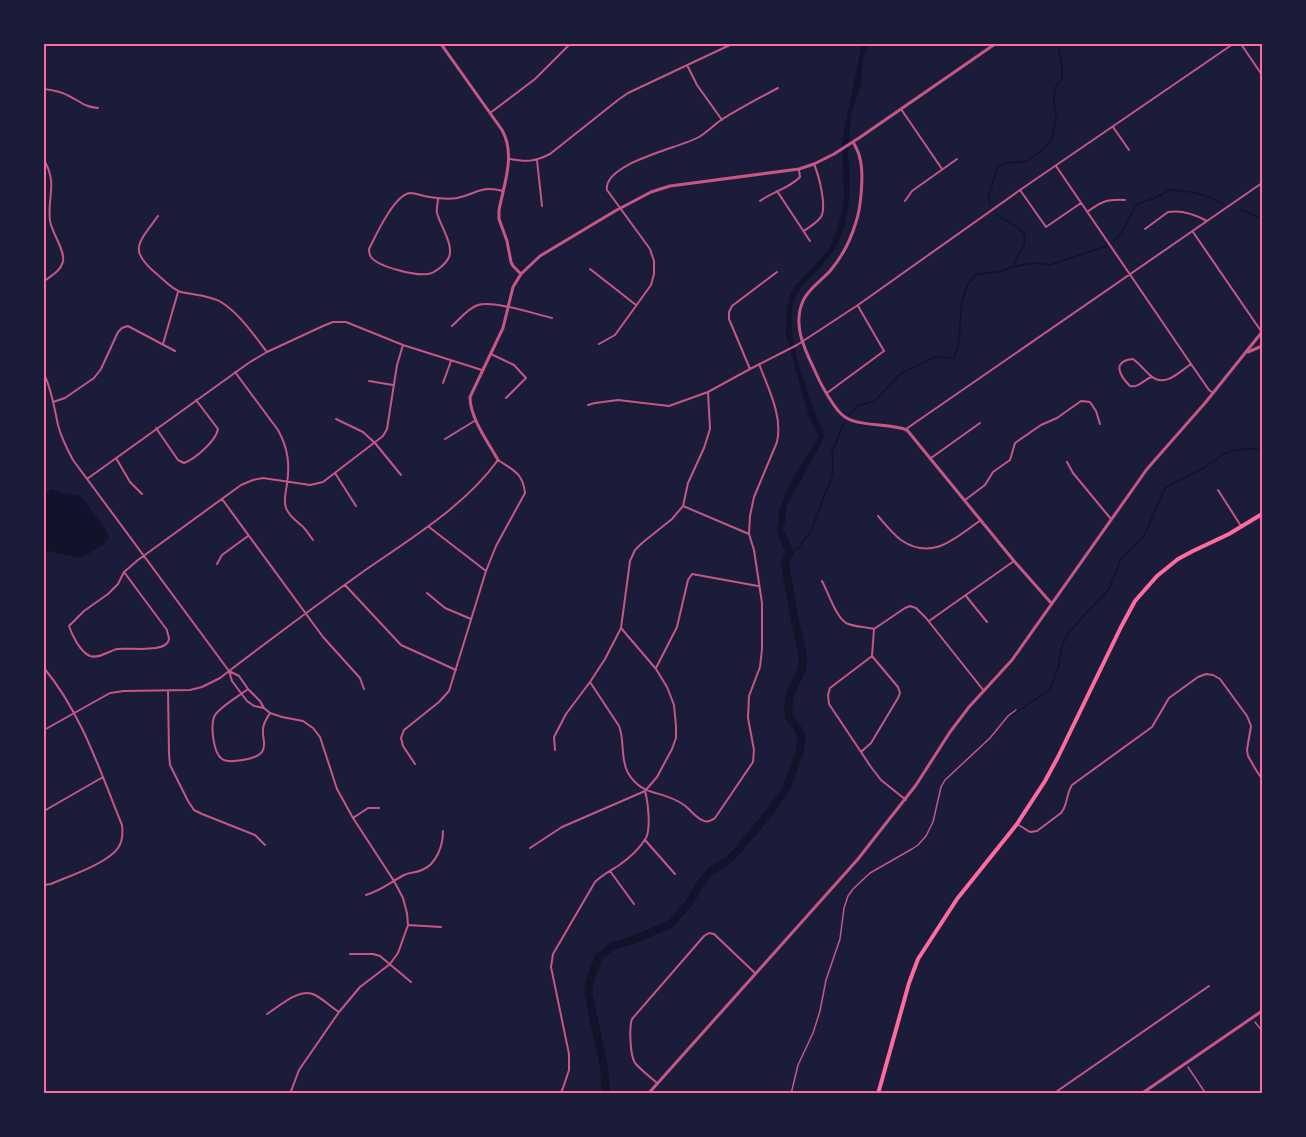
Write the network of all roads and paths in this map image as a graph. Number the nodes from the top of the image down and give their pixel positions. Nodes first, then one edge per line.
1 (441, 44) edge
2 (570, 44) edge
3 (732, 44) edge
4 (995, 44) edge
5 (1233, 44) edge
6 (1241, 44) edge
7 (688, 66) junction
8 (1263, 75) edge
9 (778, 88) dead end
10 (44, 89) edge
11 (98, 108) dead end
12 (901, 109) junction
13 (490, 113) junction
14 (722, 120) junction
15 (1113, 127) junction
16 (853, 142) junction
17 (1129, 150) dead end
18 (510, 159) junction
19 (957, 159) dead end
20 (44, 160) edge
21 (537, 160) junction
22 (814, 164) junction
23 (1056, 166) junction
24 (799, 169) junction
25 (942, 169) junction
26 (1263, 183) edge
27 (1020, 190) junction
28 (503, 191) junction
29 (777, 191) junction
30 (438, 199) junction
31 (1125, 200) dead end
32 (760, 201) dead end
33 (906, 201) dead end
34 (1081, 203) junction
35 (542, 207) dead end
36 (620, 208) junction
37 (1087, 212) junction
38 (158, 216) dead end
39 (1208, 222) junction
40 (1146, 229) dead end
41 (804, 231) junction
42 (1193, 232) junction
43 (810, 241) dead end
44 (590, 269) dead end
45 (777, 272) dead end
46 (521, 274) junction
47 (1130, 275) junction
48 (44, 281) edge
49 (178, 292) junction
50 (636, 305) junction
51 (858, 305) junction
52 (509, 308) junction
53 (552, 318) dead end
54 (452, 326) dead end
55 (1262, 332) edge
56 (801, 342) junction
57 (163, 344) junction
58 (599, 344) dead end
59 (403, 345) junction
60 (1263, 346) edge
61 (175, 351) dead end
62 (267, 352) junction
63 (1246, 353) junction
64 (491, 354) junction
65 (451, 360) junction
66 (759, 364) junction
67 (1191, 364) junction
68 (750, 369) junction
69 (483, 370) junction
70 (235, 372) junction
71 (44, 374) edge
72 (1152, 377) junction
73 (369, 381) dead end
74 (443, 384) dead end
75 (393, 385) junction
76 (708, 392) junction
77 (827, 393) junction
78 (1213, 393) junction
79 (506, 398) dead end
80 (196, 400) junction
81 (53, 402) junction
82 (588, 405) dead end
83 (336, 419) dead end
84 (476, 420) junction
85 (980, 423) dead end
86 (1100, 424) dead end
87 (156, 428) junction
88 (906, 429) junction
89 (445, 439) dead end
90 (375, 443) junction
91 (116, 458) junction
92 (931, 458) junction
93 (498, 460) junction
94 (1067, 462) dead end
95 (335, 473) junction
96 (400, 475) dead end
97 (87, 479) junction
98 (288, 481) junction
99 (1218, 490) dead end
100 (142, 494) dead end
101 (222, 499) junction
102 (965, 500) junction
103 (356, 506) dead end
104 (683, 506) junction
105 (1263, 514) edge
106 (878, 516) dead end
107 (1111, 519) junction
108 (981, 520) junction
109 (428, 526) junction
110 (1242, 527) junction
111 (749, 534) junction
112 (248, 536) junction
113 (313, 540) dead end
114 (144, 556) junction
115 (1014, 561) junction
116 (216, 564) dead end
117 (486, 571) junction
118 (124, 572) junction
119 (822, 581) dead end
120 (345, 585) junction
121 (758, 586) junction
122 (427, 593) dead end
123 (966, 596) junction
124 (1053, 604) junction
125 (306, 614) junction
126 (471, 619) junction
127 (928, 621) junction
128 (987, 622) dead end
129 (621, 628) junction
130 (874, 629) junction
131 (872, 656) junction
132 (44, 668) edge
133 (656, 669) junction
134 (456, 670) junction
135 (229, 671) junction
136 (590, 682) junction
137 (364, 688) dead end
138 (248, 689) junction
139 (168, 691) junction
140 (984, 691) junction
141 (242, 694) junction
142 (264, 708) junction
143 (1016, 710) dead end
144 (73, 713) junction
145 (270, 713) junction
146 (44, 730) edge
147 (555, 750) dead end
148 (861, 752) junction
149 (415, 764) dead end
150 (102, 777) junction
151 (1263, 780) edge
152 (645, 791) junction
153 (906, 800) junction
154 (379, 808) dead end
155 (44, 811) edge
156 (353, 818) junction
157 (1017, 824) junction
158 (443, 831) dead end
159 (645, 840) junction
160 (265, 845) dead end
161 (530, 848) dead end
162 (610, 871) junction
163 (675, 874) dead end
164 (394, 881) junction
165 (44, 885) edge
166 (366, 895) dead end
167 (634, 904) dead end
168 (408, 926) junction
169 (441, 927) dead end
170 (350, 954) dead end
171 (390, 964) junction
172 (756, 974) junction
173 (411, 982) dead end
174 (1209, 986) dead end
175 (1263, 1011) edge
176 (339, 1012) junction
177 (267, 1014) dead end
178 (1255, 1022) dead end
179 (1263, 1031) edge
180 (1188, 1067) dead end
181 (657, 1083) junction
182 (290, 1094) edge
183 (560, 1094) edge
184 (648, 1094) edge
185 (791, 1094) edge
186 (878, 1094) edge
187 (1053, 1094) edge
188 (1141, 1094) edge
189 (1206, 1094) edge

1 - 13 street
2 - 13 street
3 - 7 street
4 - 12 street
5 - 15 street
6 - 8 street
7 - 14 street
7 - 21 street
9 - 14 street
10 - 11 street
12 - 16 street
12 - 25 street
13 - 18 street
14 - 36 street
15 - 17 street
15 - 23 street
16 - 22 street
16 - 56 street
18 - 21 street
18 - 28 street
19 - 25 street
20 - 48 street
21 - 35 street
22 - 24 street
22 - 41 street
23 - 27 street
23 - 34 street
24 - 29 street
24 - 36 street
25 - 33 street
26 - 39 street
27 - 34 street
27 - 51 street
28 - 30 street
28 - 46 street
29 - 32 street
29 - 41 street
30 - 30 street
31 - 37 street
34 - 37 street
36 - 46 street
36 - 50 street
37 - 47 street
38 - 49 street
39 - 40 street
39 - 42 street
41 - 43 street
42 - 47 street
42 - 55 street
44 - 50 street
45 - 68 street
46 - 52 street
47 - 67 street
47 - 88 street
49 - 57 street
49 - 62 street
50 - 58 street
51 - 56 street
51 - 77 street
52 - 53 street
52 - 54 street
52 - 64 street
55 - 63 street
56 - 66 street
56 - 77 street
57 - 61 street
57 - 81 street
59 - 62 street
59 - 65 street
59 - 75 street
60 - 63 street
62 - 70 street
63 - 78 street
64 - 69 street
64 - 79 street
65 - 69 street
65 - 74 street
66 - 68 street
66 - 111 street
67 - 72 street
67 - 78 street
68 - 76 street
69 - 84 street
70 - 80 street
70 - 98 street
71 - 81 street
72 - 72 street
73 - 75 street
75 - 90 street
76 - 82 street
76 - 104 street
77 - 88 street
78 - 107 street
80 - 87 street
80 - 87 street
81 - 97 street
83 - 90 street
84 - 89 street
84 - 93 street
85 - 92 street
86 - 102 street
87 - 91 street
88 - 92 street
90 - 95 street
90 - 96 street
91 - 97 street
91 - 100 street
92 - 102 street
93 - 109 street
93 - 117 street
94 - 107 street
95 - 98 street
95 - 103 street
97 - 114 street
98 - 101 street
98 - 113 street
99 - 110 street
101 - 112 street
101 - 114 street
102 - 108 street
104 - 111 street
104 - 129 street
105 - 110 main road
106 - 108 street
107 - 124 street
108 - 115 street
109 - 117 street
109 - 120 street
110 - 157 main road
111 - 121 street
112 - 116 street
112 - 125 street
114 - 118 street
114 - 135 street
115 - 123 street
115 - 124 street
117 - 126 street
118 - 118 street
119 - 130 street
120 - 125 street
120 - 134 street
121 - 133 street
121 - 152 street
122 - 126 street
123 - 127 street
123 - 128 street
124 - 140 street
125 - 135 street
125 - 137 street
126 - 134 street
127 - 130 street
127 - 140 street
129 - 133 street
129 - 136 street
130 - 131 street
131 - 148 street
131 - 148 street
132 - 144 street
133 - 152 street
134 - 149 street
135 - 138 street
135 - 139 street
135 - 141 street
136 - 147 street
136 - 152 street
138 - 141 street
138 - 142 street
139 - 144 street
139 - 160 street
140 - 153 street
141 - 142 street
141 - 145 street
142 - 145 street
143 - 185 street
144 - 146 street
144 - 150 street
145 - 156 street
148 - 153 street
150 - 155 street
150 - 165 street
151 - 157 street
152 - 159 street
152 - 161 street
153 - 172 street
154 - 156 street
156 - 164 street
157 - 186 main road
158 - 164 street
159 - 162 street
159 - 163 street
162 - 167 street
162 - 183 street
164 - 166 street
164 - 168 street
168 - 169 street
168 - 171 street
170 - 171 street
171 - 173 street
171 - 176 street
172 - 181 street
172 - 181 street
174 - 187 street
175 - 188 street
176 - 177 street
176 - 182 street
178 - 179 street
180 - 189 street
181 - 184 street

